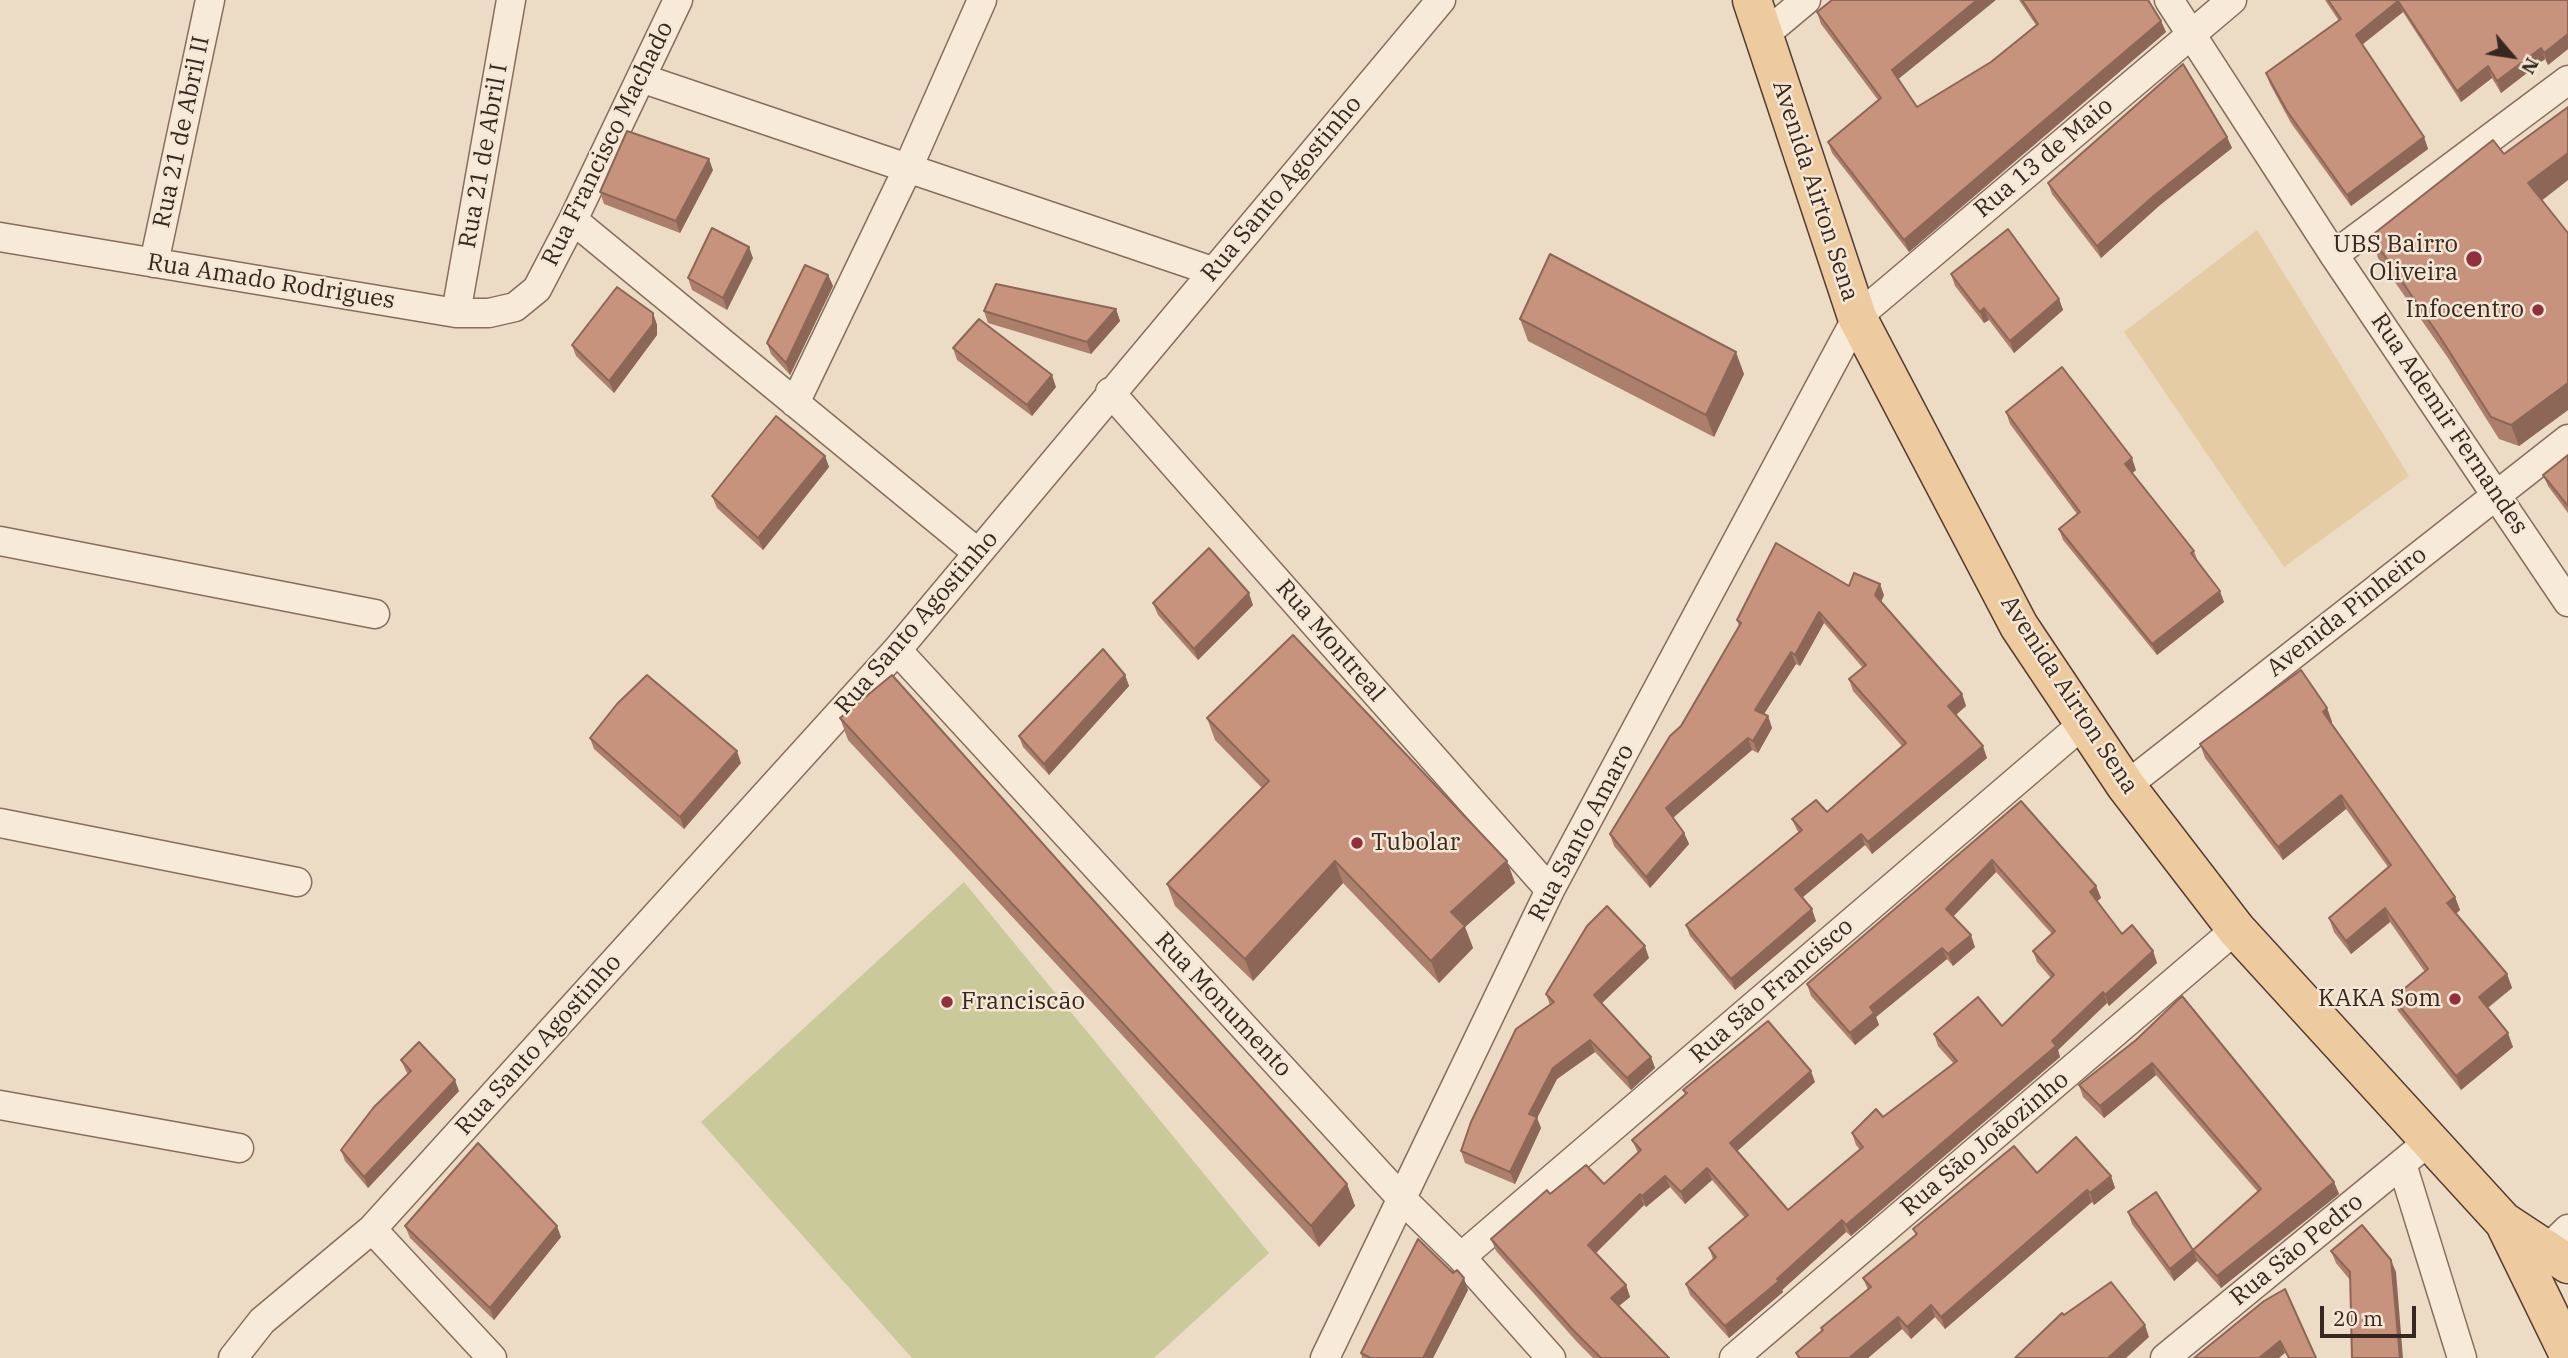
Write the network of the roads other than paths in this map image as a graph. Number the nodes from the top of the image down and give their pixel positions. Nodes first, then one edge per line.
1 (210, 0) edge
2 (511, 0) edge
3 (678, 0) edge
4 (982, 0) edge
5 (1441, 0) edge
6 (1806, 0) edge
7 (2169, 0) edge
8 (2232, 0) edge
9 (1757, 18) edge
10 (2191, 34) junction
11 (641, 78) junction
12 (2568, 80) edge
13 (907, 170) junction
14 (573, 220) junction
15 (0, 237) edge
16 (2334, 255) junction
17 (154, 263) junction
18 (1212, 271) junction
19 (537, 289) joint
20 (456, 313) junction
21 (1857, 317) junction
22 (1110, 392) junction
23 (794, 403) junction
24 (2568, 439) edge
25 (2497, 494) junction
26 (0, 541) edge
27 (978, 553) junction
28 (2568, 602) edge
29 (375, 614) dead end
30 (897, 650) junction
31 (2083, 724) junction
32 (2126, 786) junction
33 (0, 823) edge
34 (297, 882) dead end
35 (1550, 890) junction
36 (2236, 929) junction
37 (0, 1105) edge
38 (239, 1148) dead end
39 (2415, 1153) junction
40 (1403, 1200) junction
41 (372, 1229) junction
42 (2552, 1253) edge
43 (1461, 1257) junction
44 (2568, 1353) edge
45 (233, 1358) edge
46 (492, 1358) edge
47 (1325, 1358) edge
48 (1550, 1358) edge
49 (1734, 1358) edge
50 (2165, 1358) edge
51 (2462, 1358) edge

1 - 17 street, Rua 21 de Abril II
2 - 20 street, Rua 21 de Abril I
3 - 11 street, Rua Francisco Machado
4 - 13 street
5 - 18 street, Rua Santo Agostinho
6 - 9 street
7 - 10 street, Rua Ademir Fernandes
8 - 10 street, Rua 13 de Maio
9 - 21 main road, Avenida Airton Sena
10 - 16 street, Rua Ademir Fernandes
10 - 21 street, Rua 13 de Maio
11 - 13 street
11 - 14 street, Rua Francisco Machado
12 - 16 street
13 - 18 street
13 - 23 street
14 - 19 street, Rua Francisco Machado
14 - 23 street
15 - 17 street, Rua Amado Rodrigues
16 - 25 street, Rua Ademir Fernandes
17 - 20 street, Rua Amado Rodrigues
18 - 22 street, Rua Santo Agostinho
19 - 20 street, Rua Amado Rodrigues
21 - 31 main road, Avenida Airton Sena
21 - 35 street, Rua Santo Amaro
22 - 27 street, Rua Santo Agostinho
22 - 35 street, Rua Montreal
23 - 27 street
24 - 25 street, Avenida Pinheiro
25 - 28 street, Rua Ademir Fernandes
25 - 32 street, Avenida Pinheiro
26 - 29 street
27 - 30 street, Rua Santo Agostinho
30 - 40 street, Rua Monumento
30 - 41 street, Rua Santo Agostinho
31 - 32 main road, Avenida Airton Sena
31 - 43 street, Rua São Francisco
32 - 36 main road, Avenida Airton Sena
33 - 34 street
35 - 40 street, Rua Santo Amaro
36 - 39 main road, Avenida Airton Sena
36 - 49 street, Rua São Joãozinho
37 - 38 street
39 - 42 main road, Avenida Airton Sena
39 - 50 street, Rua São Pedro
39 - 51 street, Avenida Airton Sena
40 - 43 street, Rua Monumento
40 - 47 street, Rua Santo Amaro
41 - 45 street, Rua Santo Agostinho
41 - 46 street
42 - 44 main road, Avenida Airton Sena
43 - 48 street, Rua Monumento

